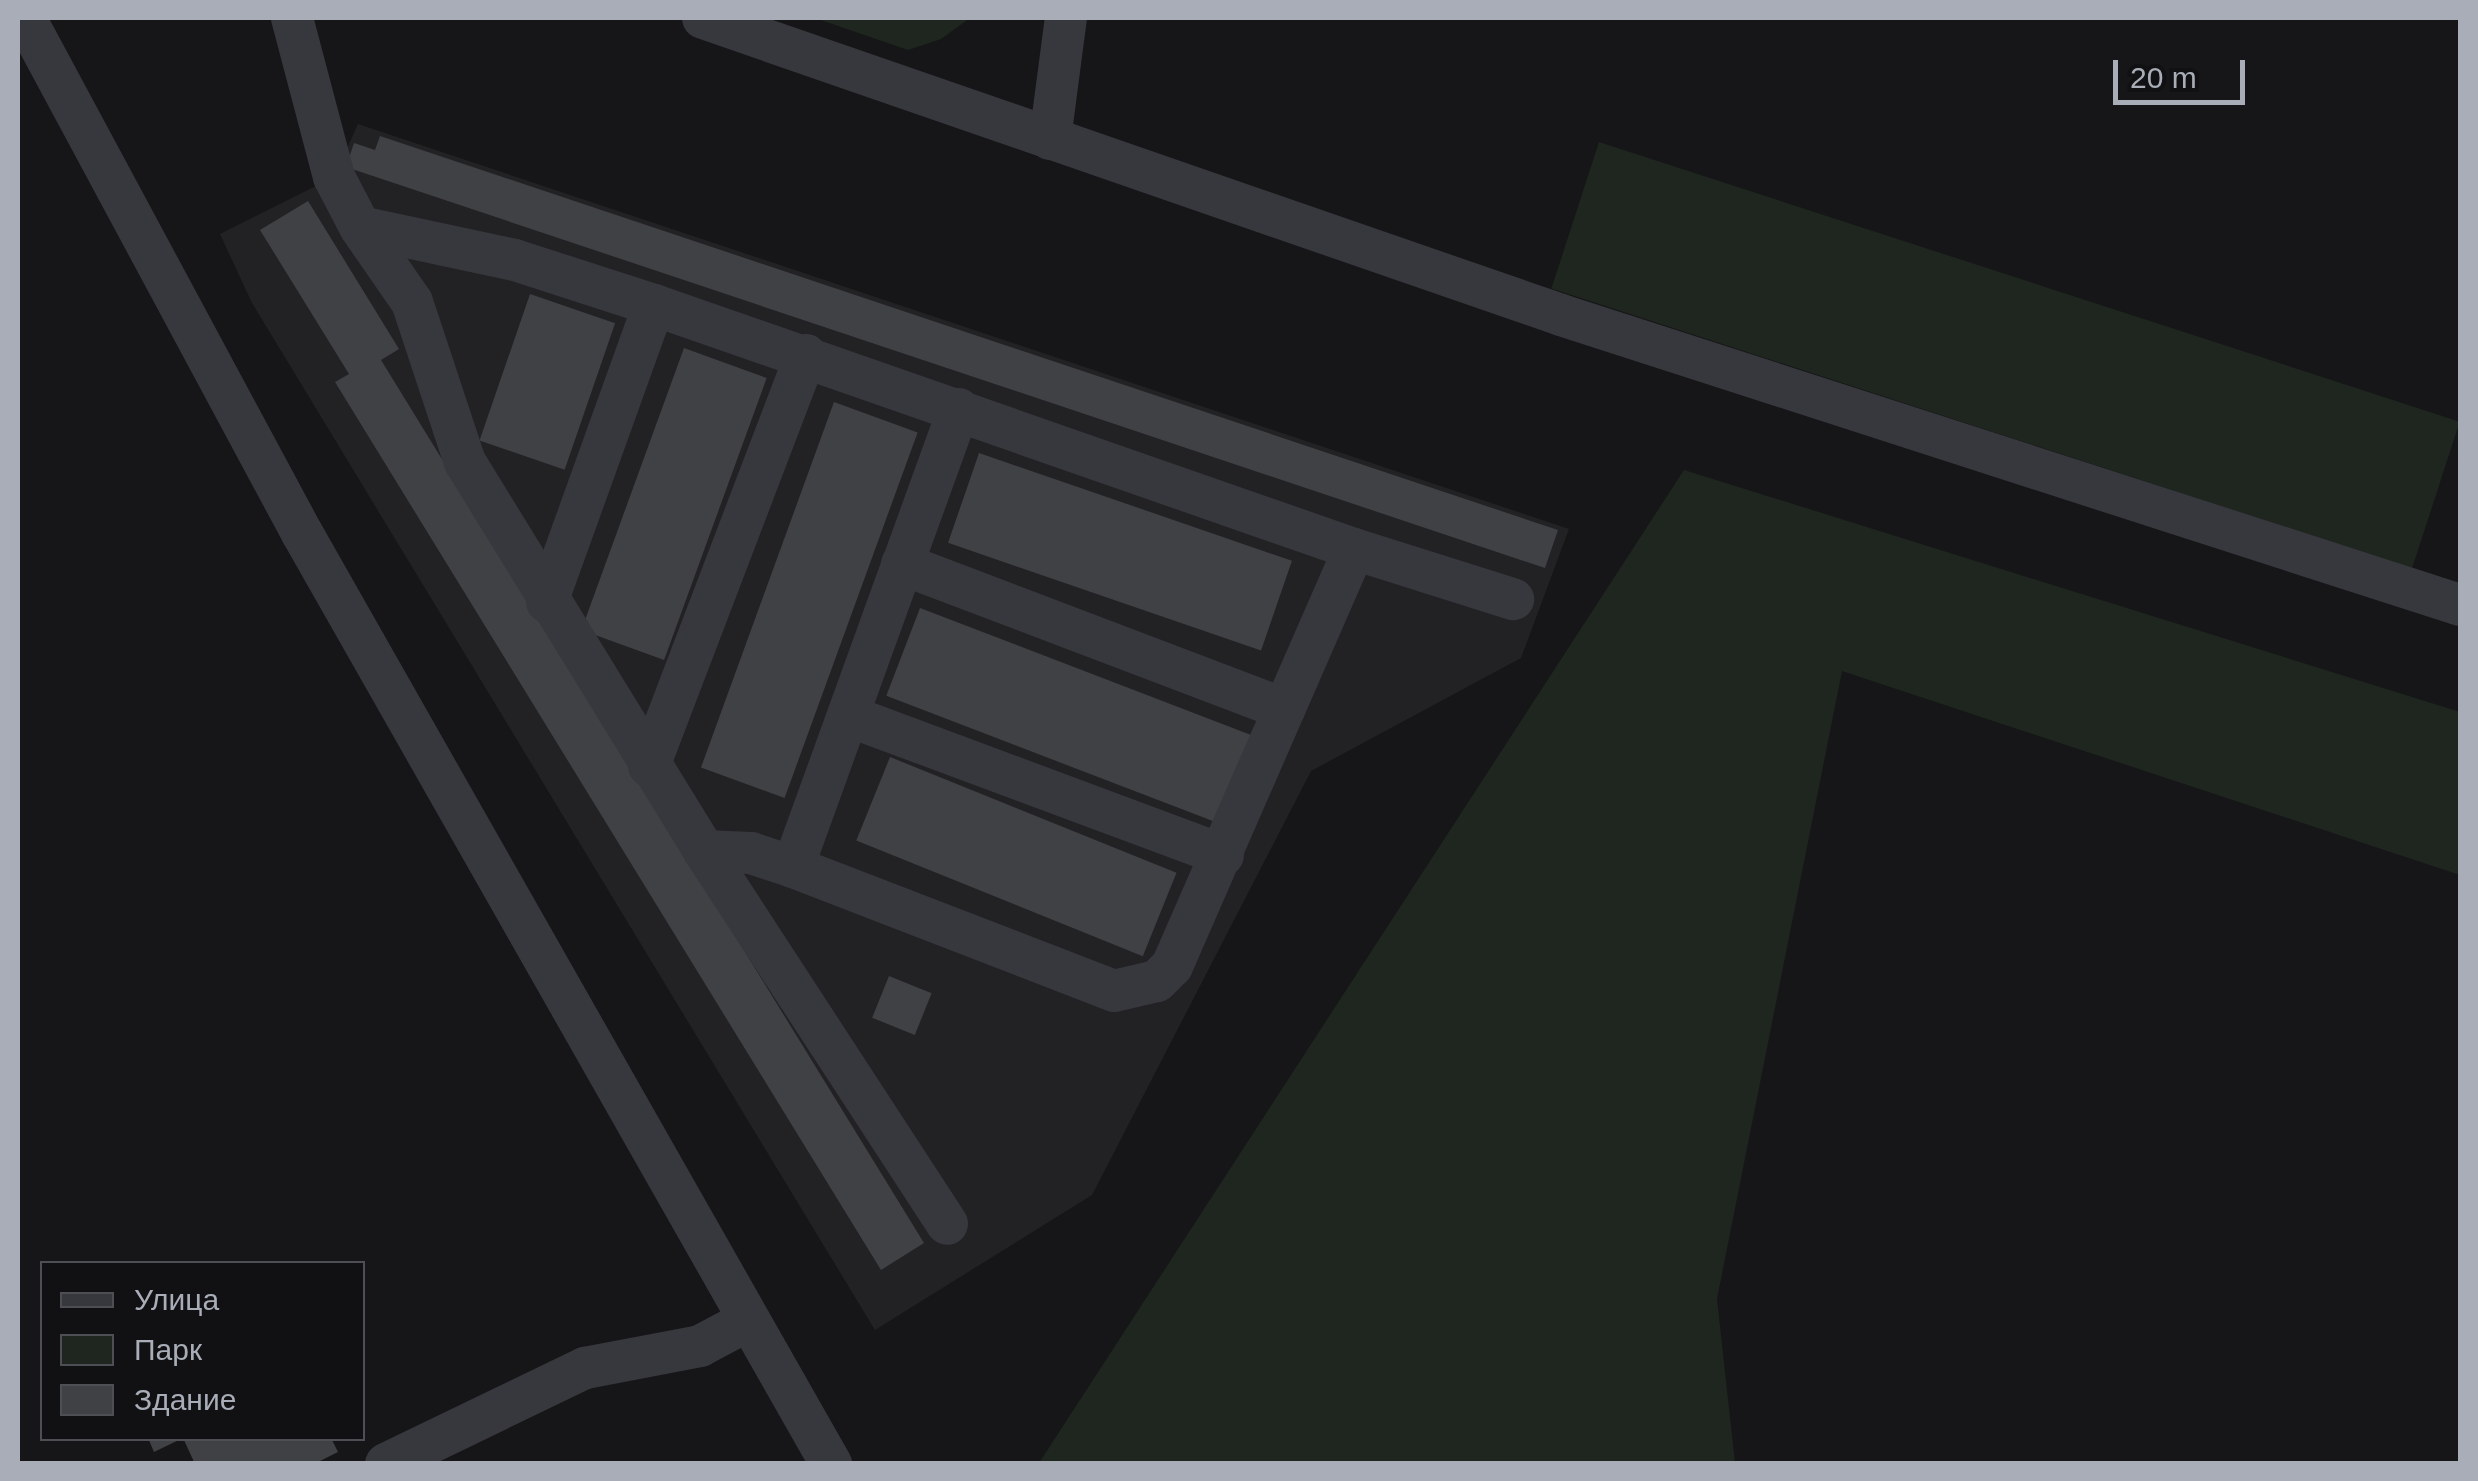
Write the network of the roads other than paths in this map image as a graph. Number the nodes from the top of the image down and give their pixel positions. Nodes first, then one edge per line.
1 (25, 18) edge
2 (292, 18) edge
3 (703, 18) edge
4 (1066, 18) edge
5 (1050, 139) junction
6 (360, 227) junction
7 (654, 304) junction
8 (806, 356) junction
9 (959, 408) junction
10 (1354, 548) junction
11 (902, 564) junction
12 (1513, 599) dead end
13 (547, 602) junction
14 (2460, 605) edge
15 (1284, 709) junction
16 (849, 716) junction
17 (649, 766) junction
18 (704, 851) junction
19 (1223, 855) junction
20 (793, 867) junction
21 (948, 1224) dead end
22 (749, 1320) junction
23 (386, 1464) edge
24 (830, 1464) edge

1 - 22 street
2 - 6 street
3 - 5 street
4 - 5 street
5 - 14 street
6 - 7 street
6 - 13 street
7 - 8 street
7 - 13 street
8 - 9 street
8 - 17 street
9 - 10 street
9 - 11 street
10 - 12 street
10 - 15 street
11 - 15 street
11 - 16 street
13 - 17 street
15 - 19 street
16 - 19 street
16 - 20 street
17 - 18 street
18 - 20 street
18 - 21 street
19 - 20 street
22 - 23 street
22 - 24 street

